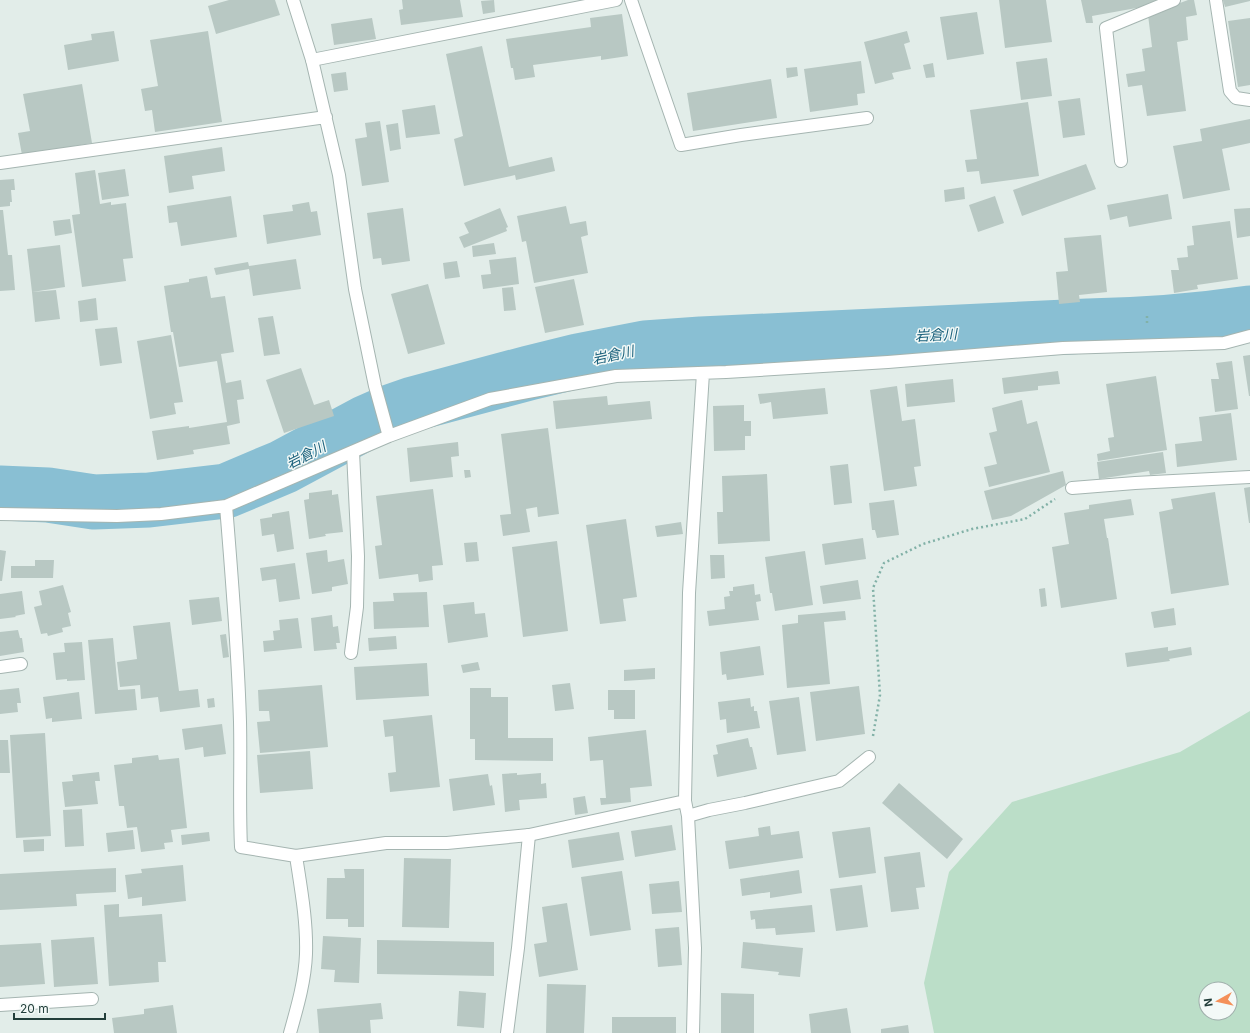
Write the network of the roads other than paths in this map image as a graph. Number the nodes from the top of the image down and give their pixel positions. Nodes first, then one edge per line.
1 (293, 0) edge
2 (616, 0) edge
3 (631, 0) edge
4 (1174, 0) edge
5 (1216, 0) edge
6 (312, 60) junction
7 (1250, 100) edge
8 (326, 117) junction
9 (867, 118) dead end
10 (1121, 161) dead end
11 (0, 163) edge
12 (1250, 336) edge
13 (703, 373) junction
14 (388, 435) junction
15 (353, 452) junction
16 (1250, 477) edge
17 (1072, 488) road end
18 (226, 506) junction
19 (0, 514) edge
20 (351, 653) dead end
21 (21, 664) dead end
22 (0, 667) edge
23 (869, 757) road end
24 (685, 801) junction
25 (688, 816) junction
26 (528, 836) junction
27 (296, 856) junction
28 (92, 999) dead end
29 (0, 1005) edge
30 (290, 1033) edge
31 (506, 1033) edge
32 (693, 1033) edge

1 - 6 street
2 - 6 street
3 - 9 street
4 - 10 street
5 - 7 street
6 - 8 street
8 - 11 street
8 - 14 street
12 - 13 street
13 - 14 street
13 - 24 street
14 - 15 street
15 - 18 street
15 - 20 street
16 - 17 street
18 - 19 street
18 - 27 street
21 - 22 street
23 - 25 street
24 - 25 street
24 - 26 street
25 - 32 street
26 - 27 street
26 - 31 street
27 - 30 street
28 - 29 street

